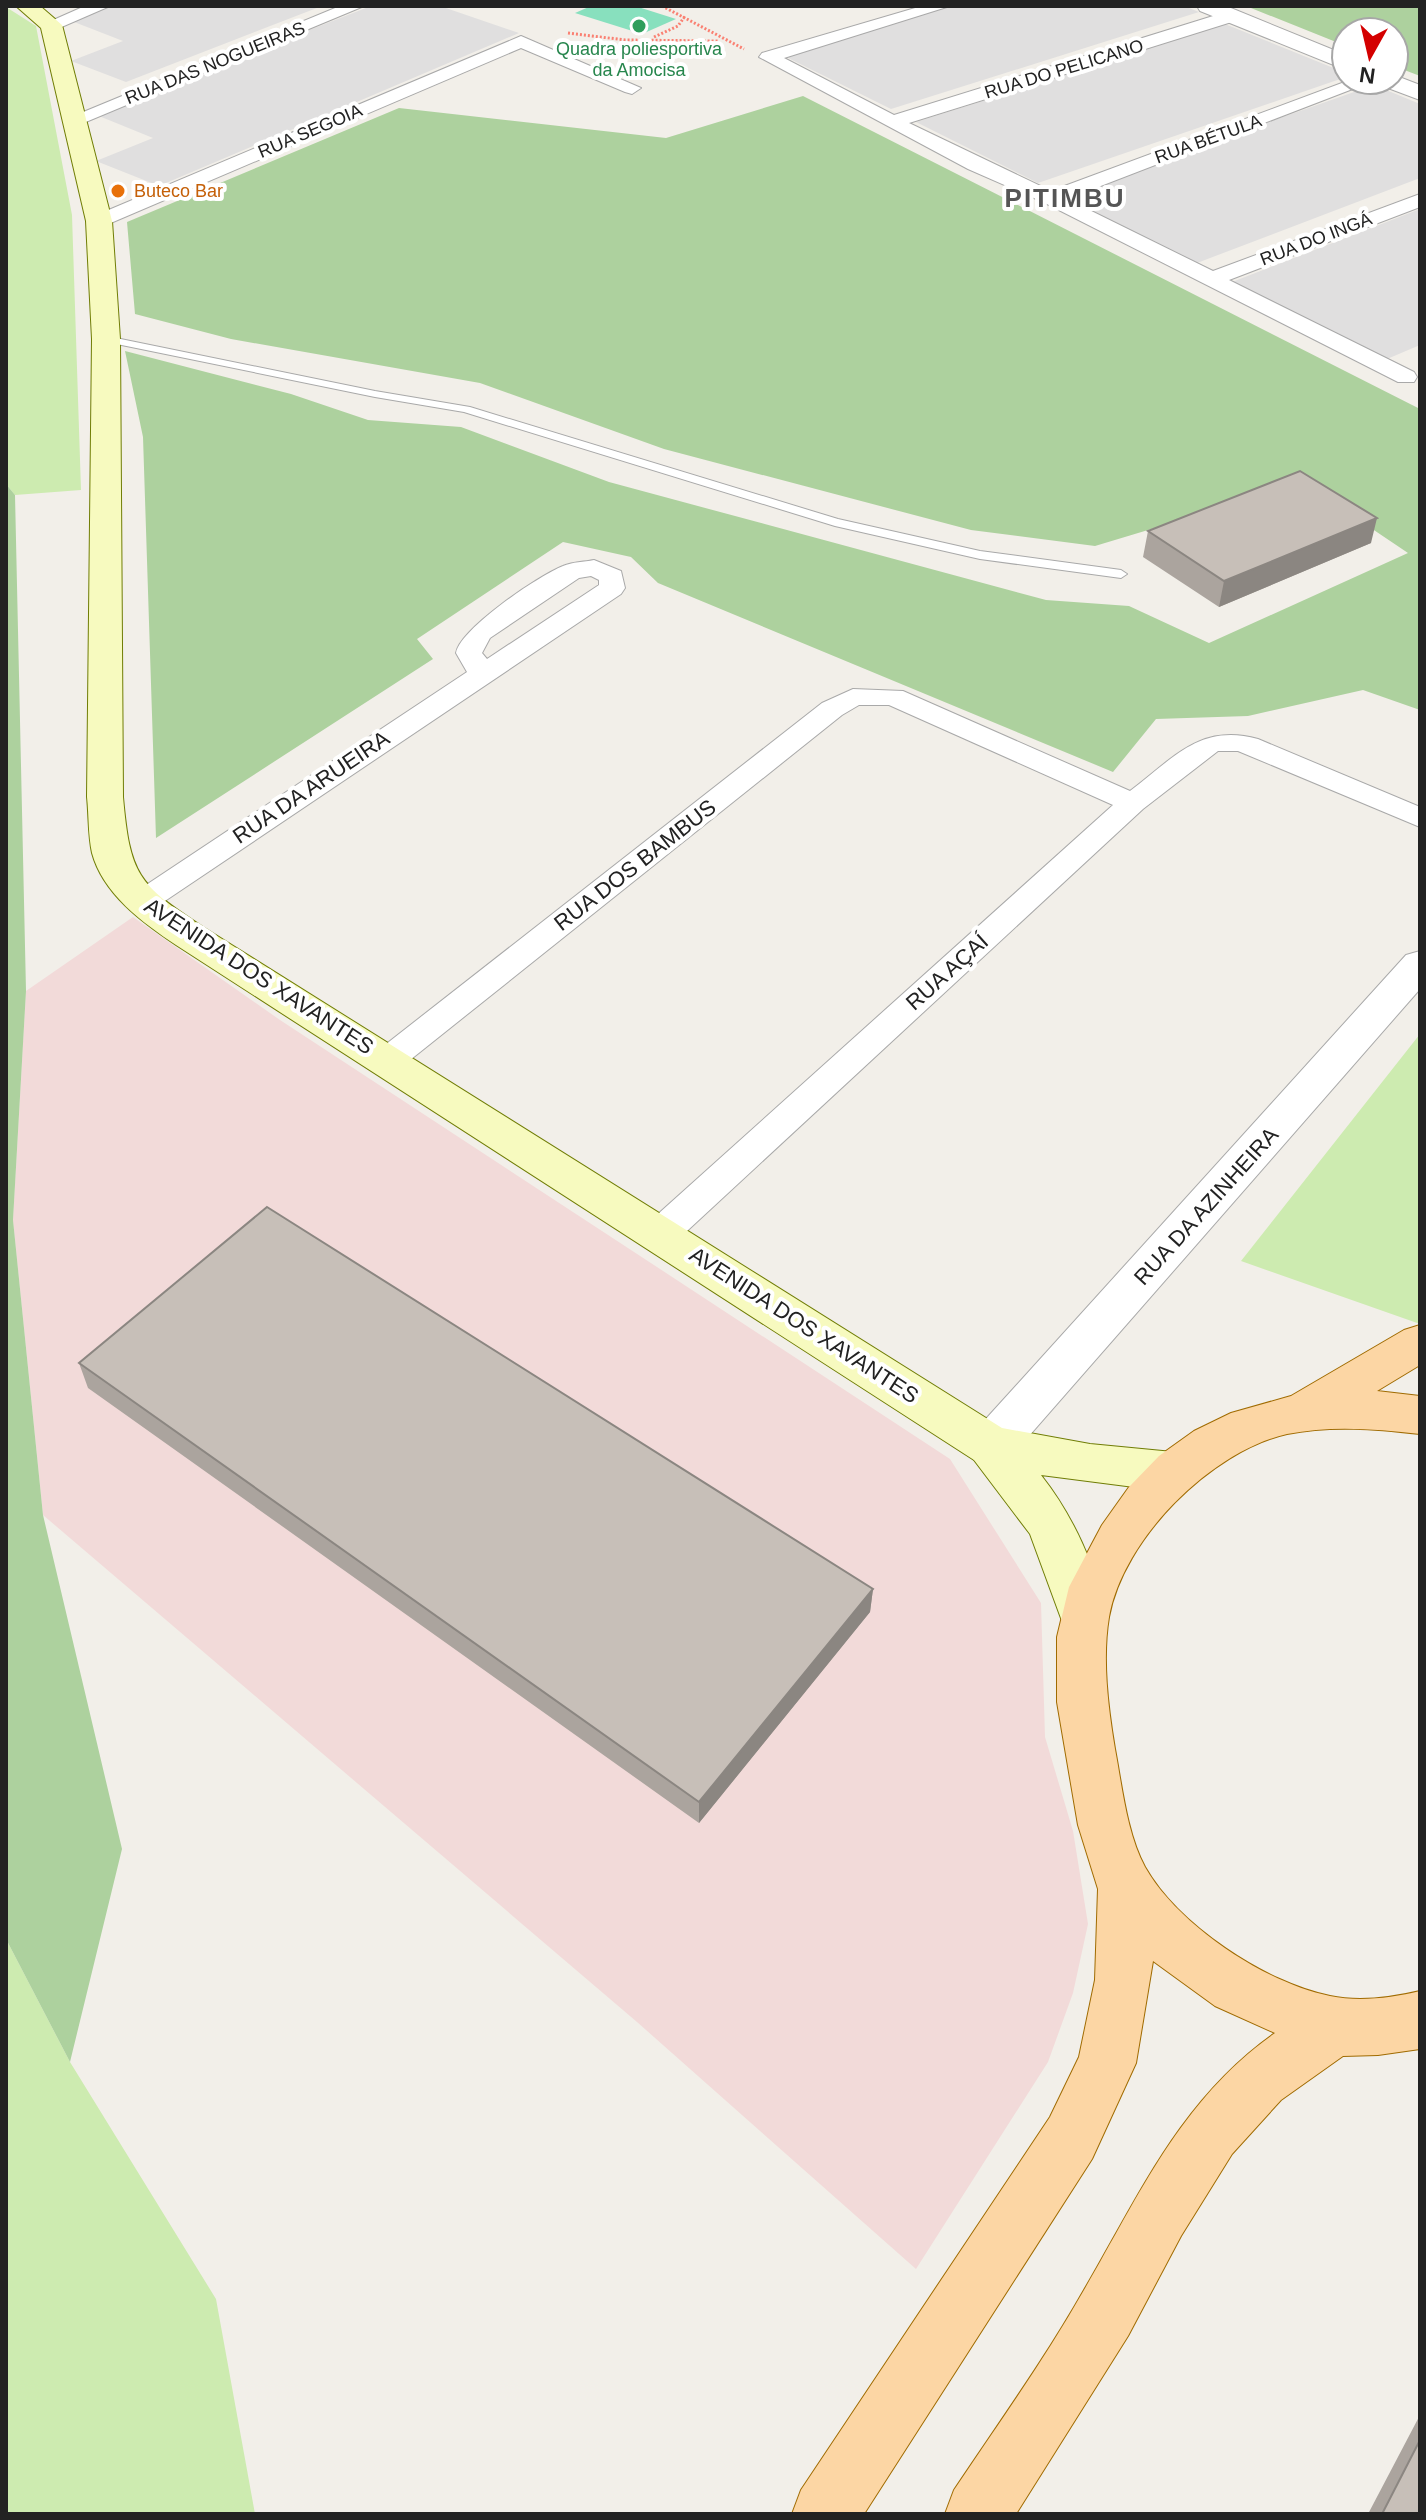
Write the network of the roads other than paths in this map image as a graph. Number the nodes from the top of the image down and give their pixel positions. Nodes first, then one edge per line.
1 (27, 6) edge
2 (101, 6) edge
3 (355, 6) edge
4 (941, 6) edge
5 (1208, 6) edge
6 (1232, 16) junction
7 (51, 25) junction
8 (1330, 56) edge
9 (632, 88) dead end
10 (1330, 94) edge
11 (74, 120) junction
12 (896, 121) junction
13 (1050, 198) junction
14 (1420, 200) edge
15 (99, 221) junction
16 (1212, 279) junction
17 (106, 339) junction
18 (1414, 380) edge
19 (1121, 574) dead end
20 (481, 672) junction
21 (1133, 803) junction
22 (1420, 818) edge
23 (142, 902) junction
24 (1420, 964) edge
25 (388, 1060) junction
26 (661, 1233) junction
27 (1420, 1343) edge
28 (1307, 1409) junction
29 (1420, 1415) edge
30 (991, 1446) junction
31 (1173, 1472) junction
32 (1084, 1616) junction
33 (1126, 1889) junction
34 (1420, 2020) edge
35 (1335, 2026) junction
36 (825, 2514) edge
37 (978, 2514) edge

1 - 7 main road
2 - 7 street
3 - 11 street, RUA DAS NOGUEIRAS
4 - 12 street
5 - 6 street
6 - 8 street
6 - 12 street, RUA DO PELICANO
7 - 11 main road, AVENIDA DOS XAVANTES
9 - 15 street, RUA SEGOIA
10 - 13 street, RUA BÉTULA
11 - 15 main road, AVENIDA DOS XAVANTES
12 - 13 street
13 - 16 street
14 - 16 street, RUA DO INGÁ
15 - 17 main road, AVENIDA DOS XAVANTES
16 - 18 street
17 - 19 lane
17 - 23 main road, AVENIDA DOS XAVANTES
20 - 20 street, RUA DA ARUEIRA
20 - 23 street, RUA DA ARUEIRA
21 - 22 street, RUA AÇAÍ
21 - 25 street, RUA DOS BAMBUS
21 - 26 street, RUA AÇAÍ
23 - 25 main road, AVENIDA DOS XAVANTES
24 - 30 street, RUA DA AZINHEIRA
25 - 26 main road, AVENIDA DOS XAVANTES
26 - 30 main road, AVENIDA DOS XAVANTES
27 - 28 main road
28 - 29 main road
28 - 31 main road
30 - 31 main road, AVENIDA DOS XAVANTES
30 - 32 main road, AVENIDA DOS XAVANTES
31 - 32 main road
32 - 33 main road
33 - 35 main road
33 - 36 main road
34 - 35 main road
35 - 37 main road

